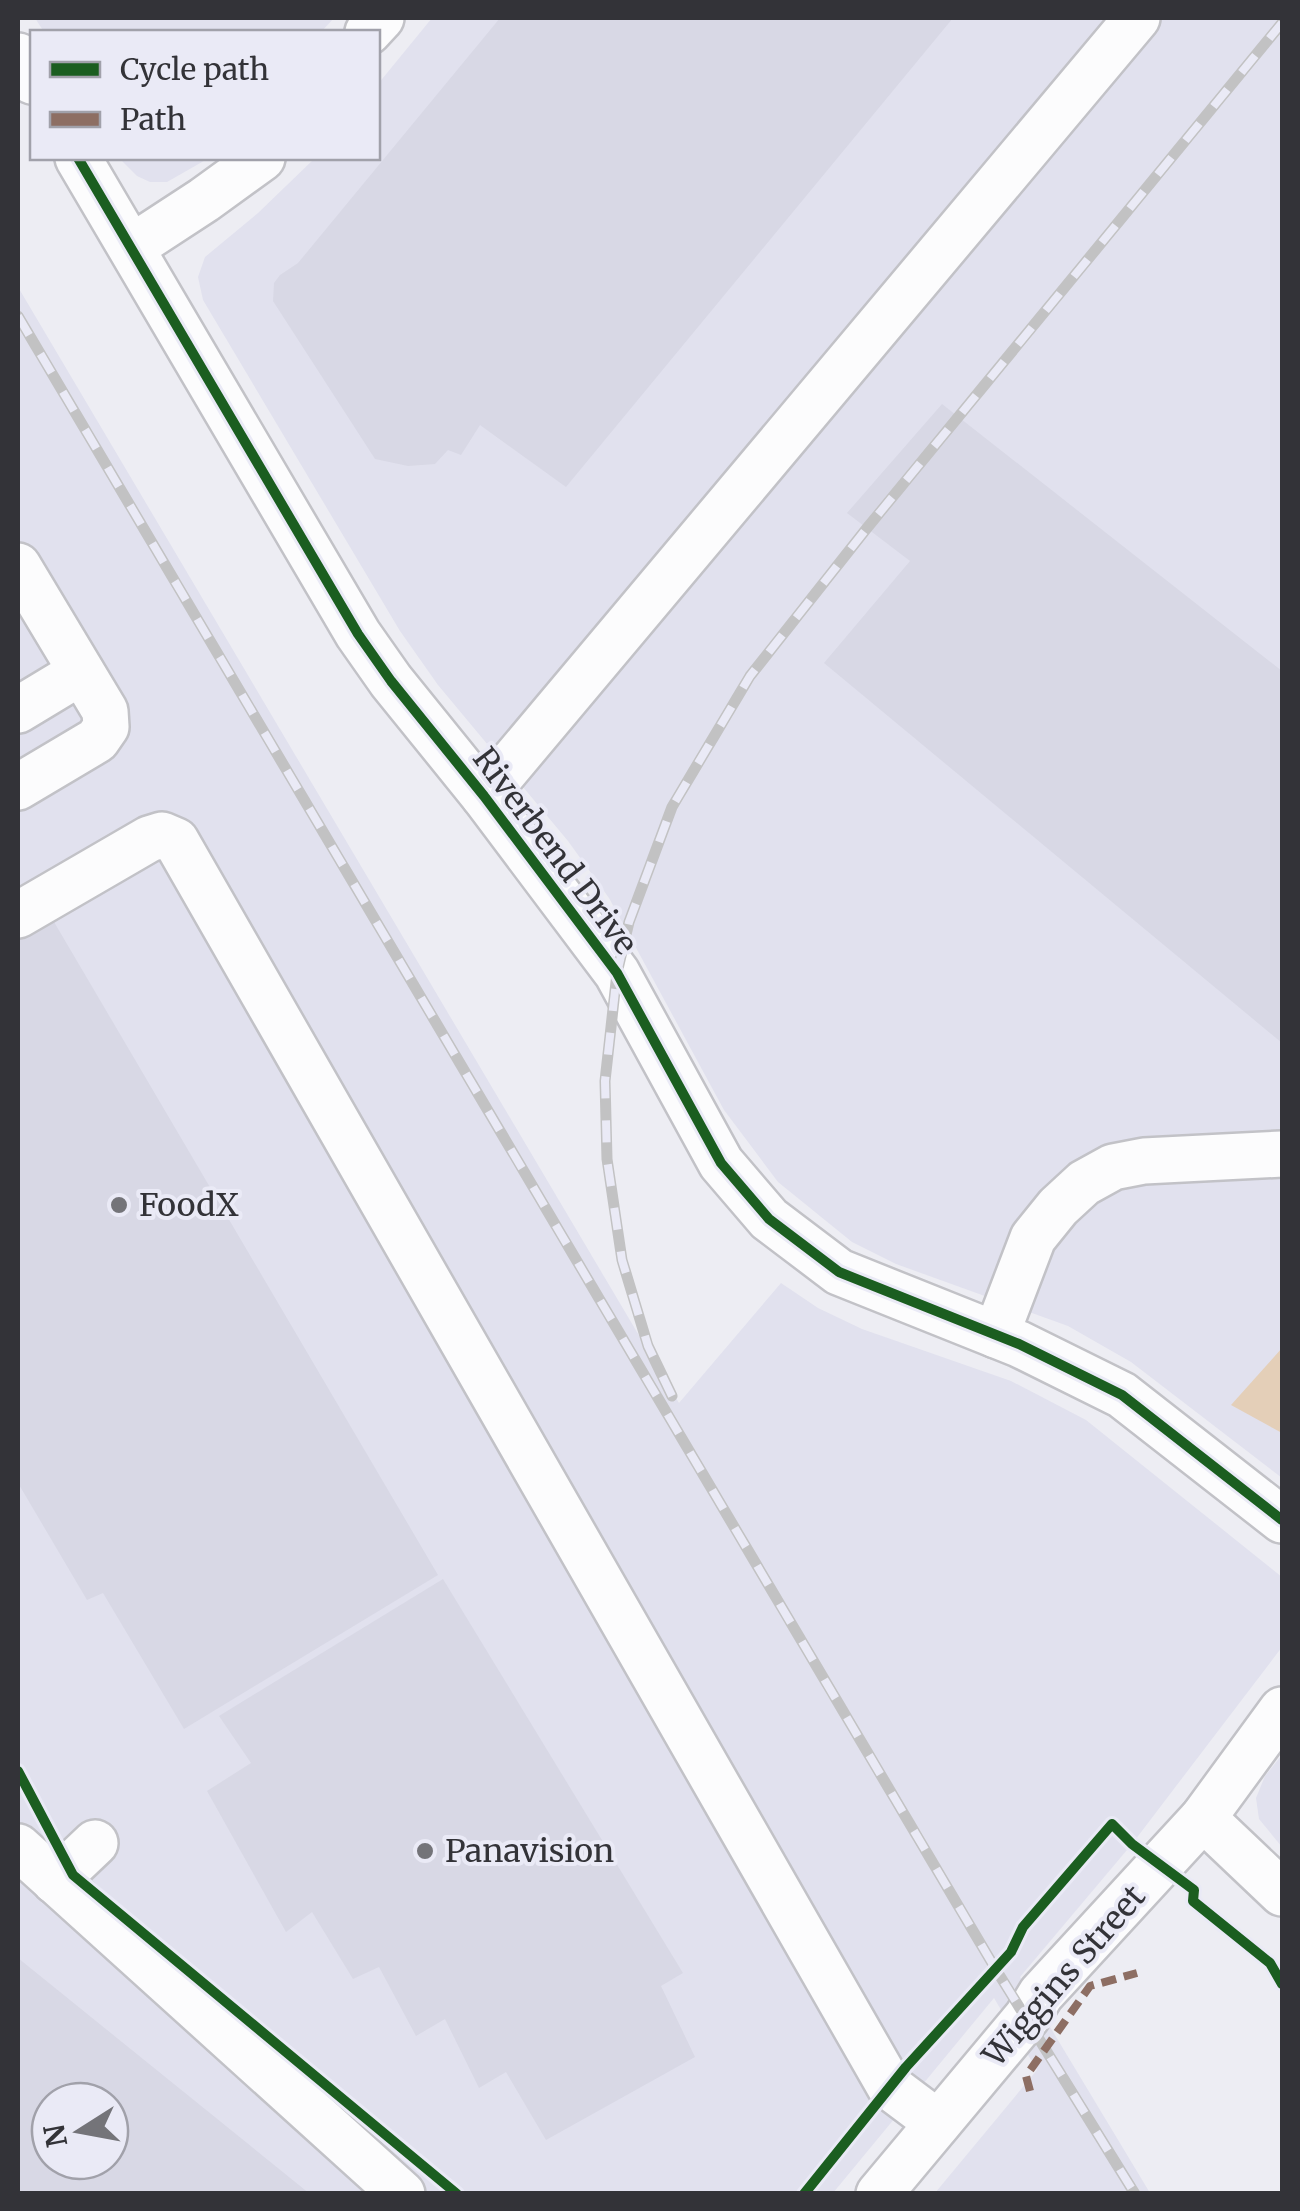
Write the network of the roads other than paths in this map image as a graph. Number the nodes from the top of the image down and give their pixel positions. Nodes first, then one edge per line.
1 (1136, 18) edge
2 (79, 160) edge
3 (259, 160) edge
4 (132, 247) junction
5 (18, 566) edge
6 (82, 672) junction
7 (18, 710) edge
8 (18, 787) edge
9 (484, 796) junction
10 (18, 915) edge
11 (1282, 1154) edge
12 (996, 1335) junction
13 (1282, 1520) edge
14 (1282, 1710) edge
15 (1202, 1818) junction
16 (95, 1843) dead end
17 (18, 1847) edge
18 (55, 1880) junction
19 (1282, 1893) edge
20 (938, 2122) junction
21 (903, 2185) edge
22 (402, 2194) edge

1 - 9 street
2 - 4 street, Riverbend Drive
3 - 4 street
4 - 9 street, Riverbend Drive
5 - 6 street
6 - 7 street
6 - 8 street
9 - 12 street, Riverbend Drive
10 - 20 street
11 - 12 street
12 - 13 street, Riverbend Drive
14 - 15 street, Wiggins Street
15 - 19 street
15 - 20 street, Wiggins Street
16 - 18 street
17 - 18 street
18 - 22 street
20 - 21 street, Wiggins Street

